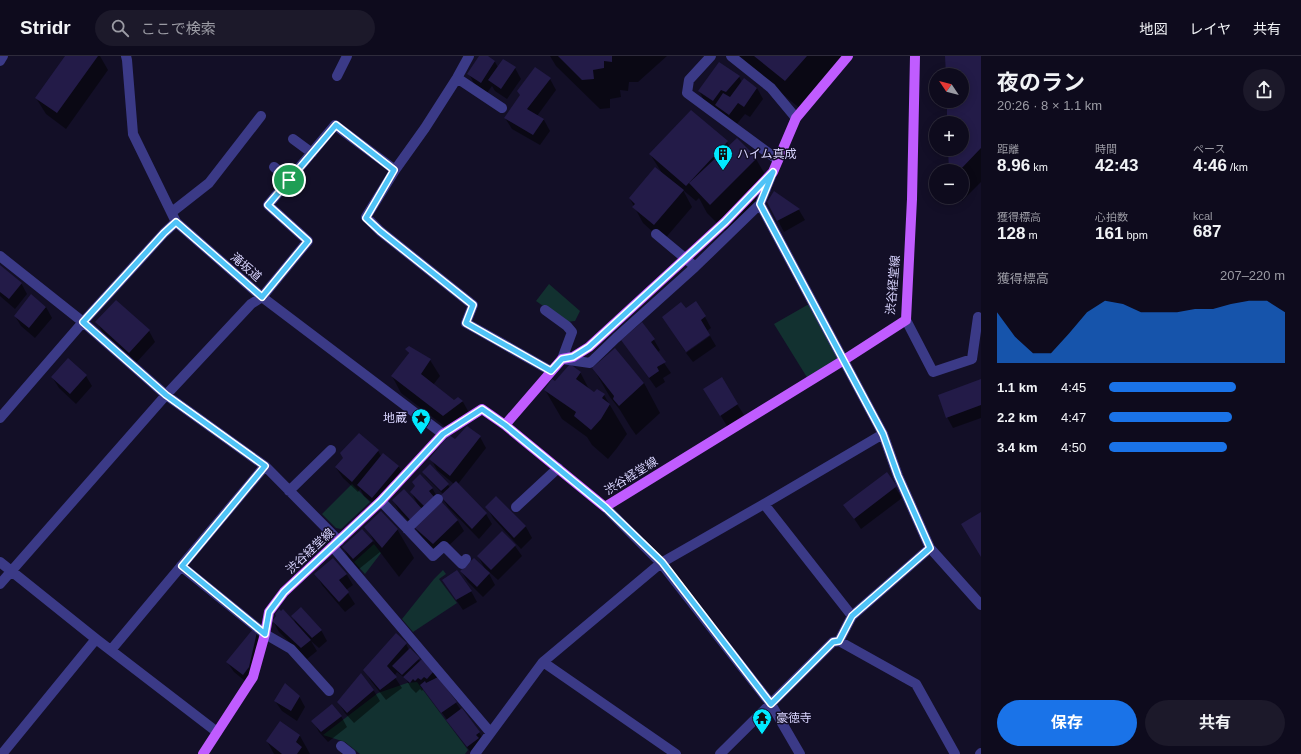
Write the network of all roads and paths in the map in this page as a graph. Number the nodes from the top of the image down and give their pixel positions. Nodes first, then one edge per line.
1 (3, 56) edge
2 (347, 56) edge
3 (469, 56) edge
4 (710, 56) edge
5 (731, 56) edge
6 (848, 56) edge
7 (914, 56) edge
8 (127, 58) edge
9 (0, 61) edge
10 (337, 76) dead end
11 (457, 78) junction
12 (502, 108) dead end
13 (261, 116) dead end
14 (796, 118) junction
15 (293, 139) dead end
16 (312, 153) junction
17 (778, 160) junction
18 (274, 167) dead end
19 (394, 170) junction
20 (773, 172) junction
21 (289, 180) junction
22 (760, 204) junction
23 (174, 217) junction
24 (656, 234) dead end
25 (0, 256) edge
26 (686, 259) junction
27 (695, 267) junction
28 (262, 297) junction
29 (545, 310) dead end
30 (978, 317) dead end
31 (906, 320) junction
32 (83, 322) junction
33 (562, 359) junction
34 (844, 360) junction
35 (551, 371) junction
36 (166, 395) junction
37 (0, 418) edge
38 (505, 425) junction
39 (443, 434) junction
40 (883, 434) junction
41 (331, 450) dead end
42 (265, 466) junction
43 (558, 468) junction
44 (289, 491) junction
45 (438, 499) dead end
46 (381, 501) junction
47 (764, 504) junction
48 (516, 507) dead end
49 (605, 507) junction
50 (407, 529) junction
51 (336, 544) junction
52 (930, 548) junction
53 (466, 559) dead end
54 (0, 562) edge
55 (662, 562) junction
56 (182, 566) junction
57 (11, 571) junction
58 (0, 584) edge
59 (981, 605) edge
60 (852, 616) junction
61 (265, 634) junction
62 (96, 639) junction
63 (839, 641) junction
64 (111, 650) junction
65 (543, 662) junction
66 (329, 691) dead end
67 (771, 704) junction
68 (217, 732) junction
69 (490, 732) junction
70 (341, 746) dead end
71 (2, 754) edge
72 (203, 754) edge
73 (351, 754) edge
74 (475, 754) edge
75 (676, 754) edge
76 (720, 754) edge
77 (800, 754) edge
78 (955, 754) edge

1 - 9 street
2 - 10 street
3 - 11 street
4 - 17 street
5 - 14 street
6 - 14 main road
7 - 31 main road, 渋谷経堂線
8 - 23 street, 滝坂道
11 - 12 street
11 - 19 street
13 - 23 street
14 - 17 main road
15 - 16 street
16 - 19 street
16 - 21 street
17 - 20 main road
18 - 21 street
19 - 35 street
20 - 22 street
20 - 26 main road
21 - 28 street
22 - 27 street
22 - 34 street
23 - 28 street, 滝坂道
23 - 32 street
24 - 26 street
25 - 32 street
26 - 27 street
26 - 33 main road
27 - 33 street
28 - 36 street
28 - 39 street, 滝坂道
29 - 33 street
30 - 31 street
31 - 34 main road, 渋谷経堂線
32 - 36 street
32 - 37 street
33 - 35 main road
34 - 40 street
34 - 49 main road, 渋谷経堂線
35 - 38 main road
36 - 42 street
36 - 57 street
38 - 39 main road, 渋谷経堂線
38 - 43 main road, 渋谷経堂線
39 - 46 main road, 渋谷経堂線
40 - 47 street
40 - 52 street
41 - 44 street
42 - 44 street
42 - 56 street
43 - 48 street
43 - 49 main road, 渋谷経堂線
44 - 51 street
45 - 50 street
46 - 50 street
46 - 51 main road, 渋谷経堂線
47 - 55 street
47 - 60 street
49 - 55 street
50 - 53 street
51 - 61 main road, 渋谷経堂線
51 - 69 street
52 - 59 street
52 - 60 street
54 - 57 street
55 - 65 street
55 - 67 street
56 - 61 street
56 - 64 street
57 - 58 street
57 - 62 street
60 - 63 street
61 - 66 street
61 - 68 main road, 渋谷経堂線
62 - 64 street
62 - 71 street
63 - 67 street
63 - 78 street
64 - 68 street
65 - 69 street
65 - 75 street
67 - 76 street
67 - 77 street
68 - 72 main road, 渋谷経堂線
69 - 74 street
70 - 73 street

